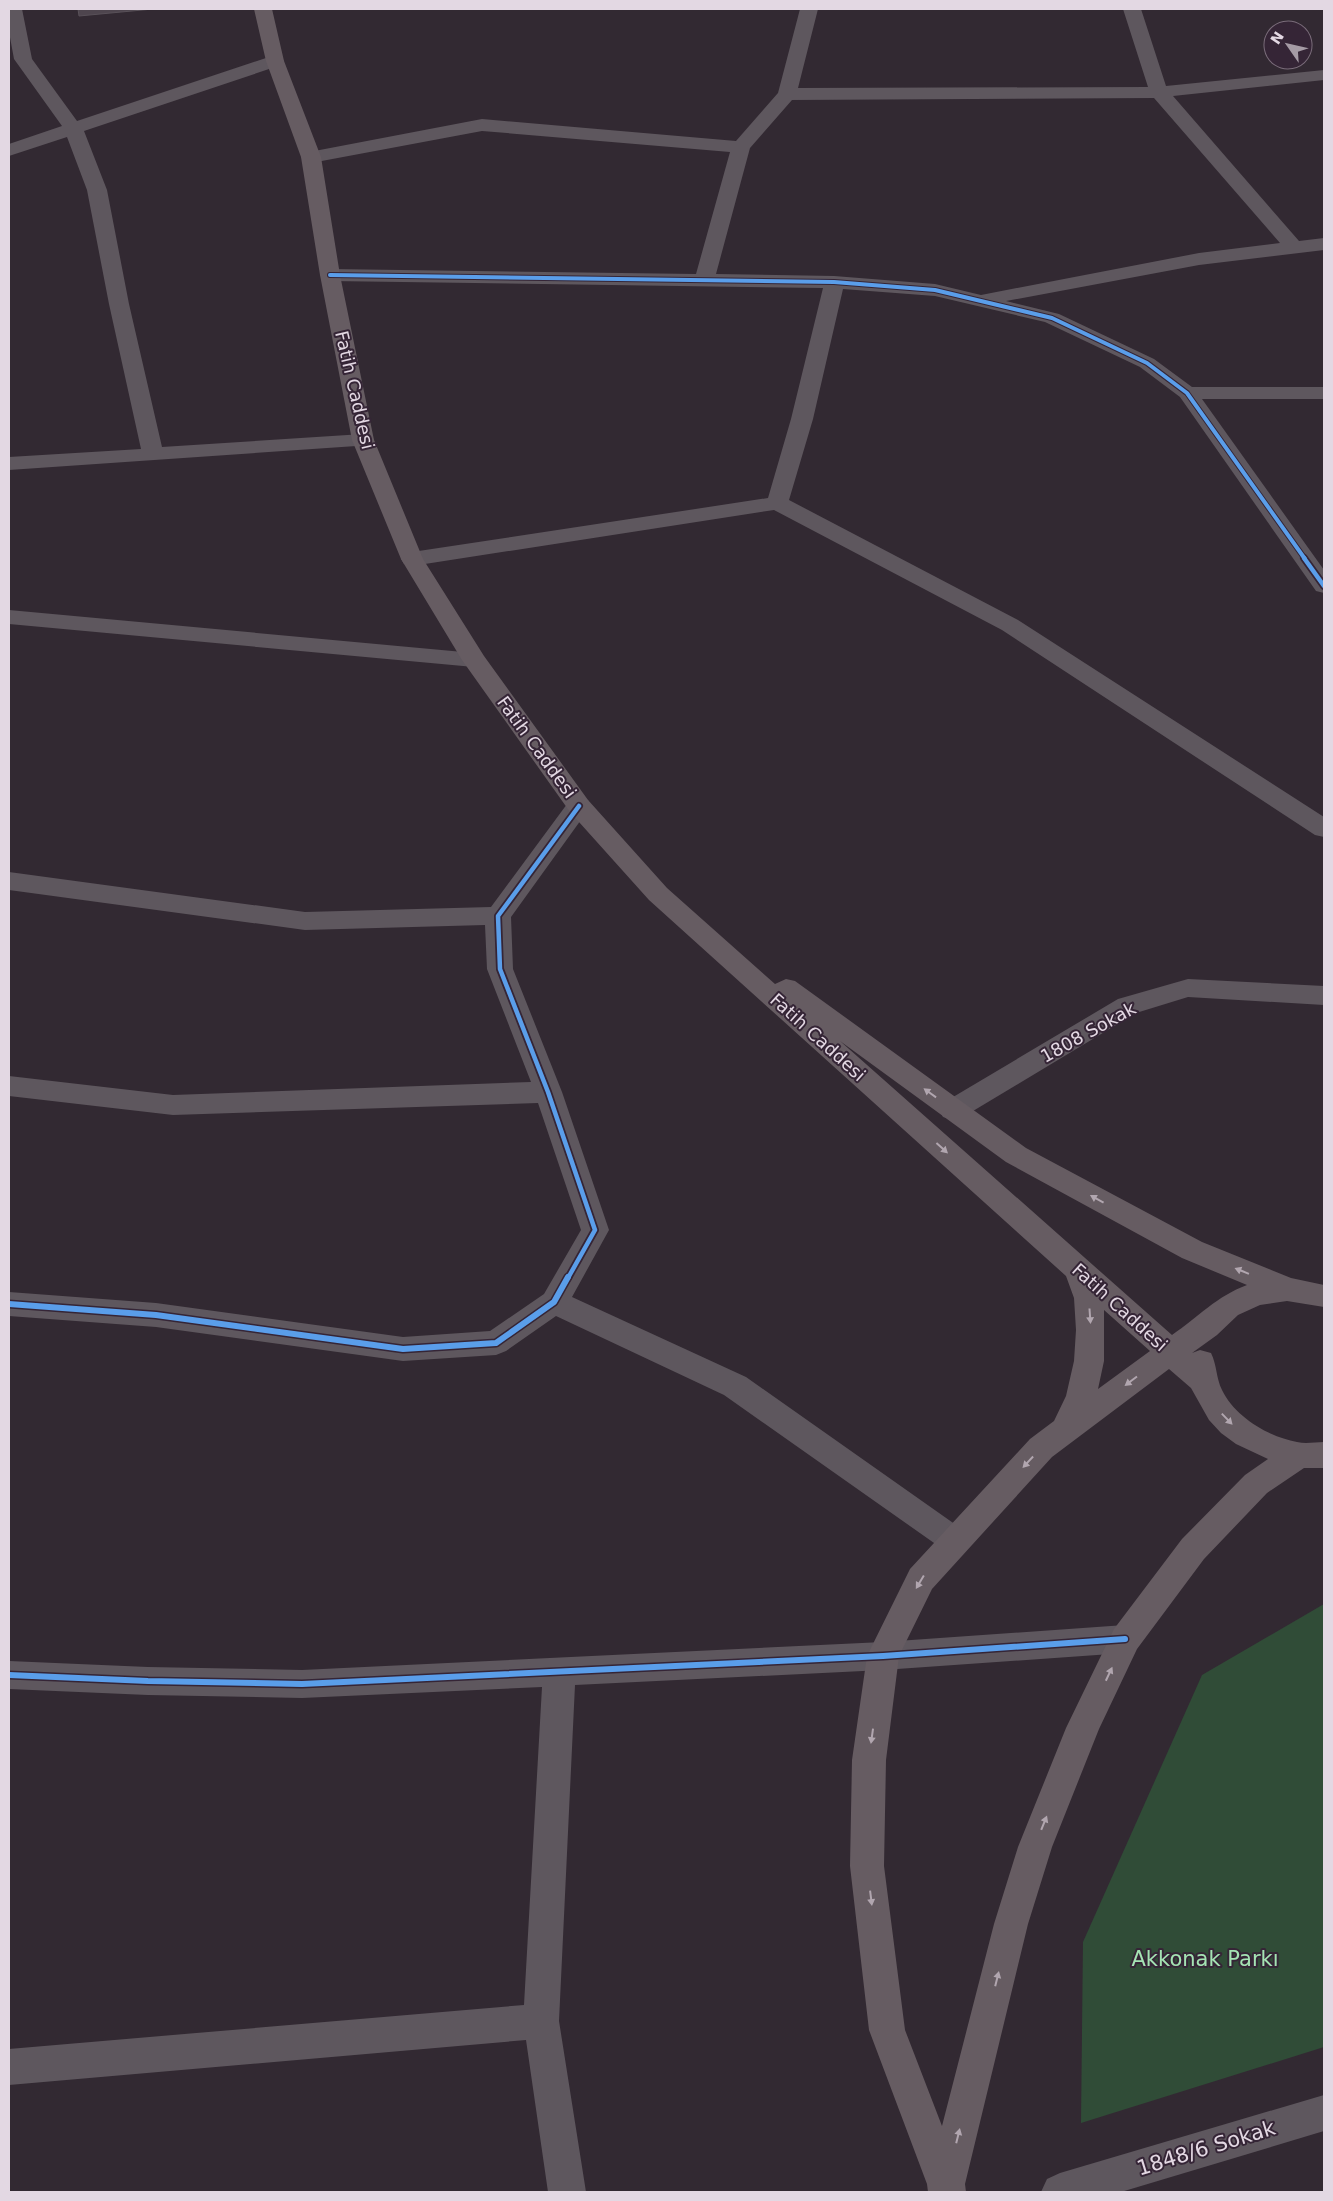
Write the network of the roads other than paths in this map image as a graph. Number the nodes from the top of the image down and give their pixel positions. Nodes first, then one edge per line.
1 (13, 9) edge
2 (263, 9) edge
3 (808, 9) edge
4 (1132, 9) edge
5 (275, 61) junction
6 (1324, 75) edge
7 (1159, 92) junction
8 (787, 94) junction
9 (73, 128) junction
10 (741, 147) junction
11 (9, 150) edge
12 (311, 157) junction
13 (1324, 244) edge
14 (1295, 249) junction
15 (330, 275) junction
16 (704, 280) junction
17 (834, 282) junction
18 (977, 300) junction
19 (1187, 393) junction
20 (1324, 393) edge
21 (364, 440) junction
22 (153, 453) junction
23 (9, 464) edge
24 (777, 503) junction
25 (412, 559) junction
26 (1324, 586) edge
27 (9, 617) edge
28 (474, 660) junction
29 (579, 806) junction
30 (1324, 829) edge
31 (9, 881) edge
32 (658, 894) junction
33 (498, 916) junction
34 (1324, 996) edge
35 (9, 1086) edge
36 (548, 1092) junction
37 (953, 1110) junction
38 (1078, 1270) junction
39 (1287, 1289) junction
40 (1324, 1296) edge
41 (554, 1302) junction
42 (9, 1304) edge
43 (1208, 1327) junction
44 (1170, 1352) junction
45 (1201, 1379) junction
46 (1065, 1430) junction
47 (1312, 1455) edge
48 (955, 1541) junction
49 (1125, 1639) junction
50 (883, 1656) junction
51 (559, 1672) junction
52 (9, 1675) edge
53 (542, 2022) junction
54 (9, 2067) edge
55 (1324, 2113) edge
56 (946, 2188) edge
57 (567, 2192) edge
58 (1060, 2192) edge

1 - 9 street
2 - 5 main road, Fatih Caddesi
3 - 8 street
4 - 7 street
5 - 9 street
5 - 12 main road, Fatih Caddesi
6 - 7 street
7 - 8 street
7 - 14 street
8 - 10 street
9 - 11 street
9 - 22 street
10 - 12 street
10 - 16 street
12 - 15 main road, Fatih Caddesi
13 - 14 street
14 - 18 street
15 - 16 street
15 - 21 main road, Fatih Caddesi
16 - 17 street
17 - 18 street
17 - 24 street
18 - 19 street
19 - 20 street
19 - 26 street
21 - 22 street
21 - 25 main road, Fatih Caddesi
22 - 23 street
24 - 25 street
24 - 30 street
25 - 28 main road, Fatih Caddesi
27 - 28 street
28 - 29 main road, Fatih Caddesi
29 - 32 main road, Fatih Caddesi
29 - 33 street
31 - 33 street
37 -> 32 main road
32 -> 38 main road, Fatih Caddesi
33 - 36 street
34 - 37 street, 1808 Sokak
35 - 36 street
36 - 41 street
39 -> 37 main road
38 - 44 main road, Fatih Caddesi
38 -> 46 main road
39 - 40 main road
39 - 43 main road
41 - 42 street
41 - 48 street
43 - 44 main road
43 - 45 main road
44 - 45 main road, Fatih Caddesi
44 -> 46 main road
45 -> 47 main road
46 -> 48 main road
47 - 49 main road
48 -> 50 main road
49 - 50 street
56 -> 49 main road
50 - 51 street
50 -> 56 main road
51 - 52 street
51 - 53 street
53 - 54 street
53 - 57 street
55 - 58 street, 1848/6 Sokak

